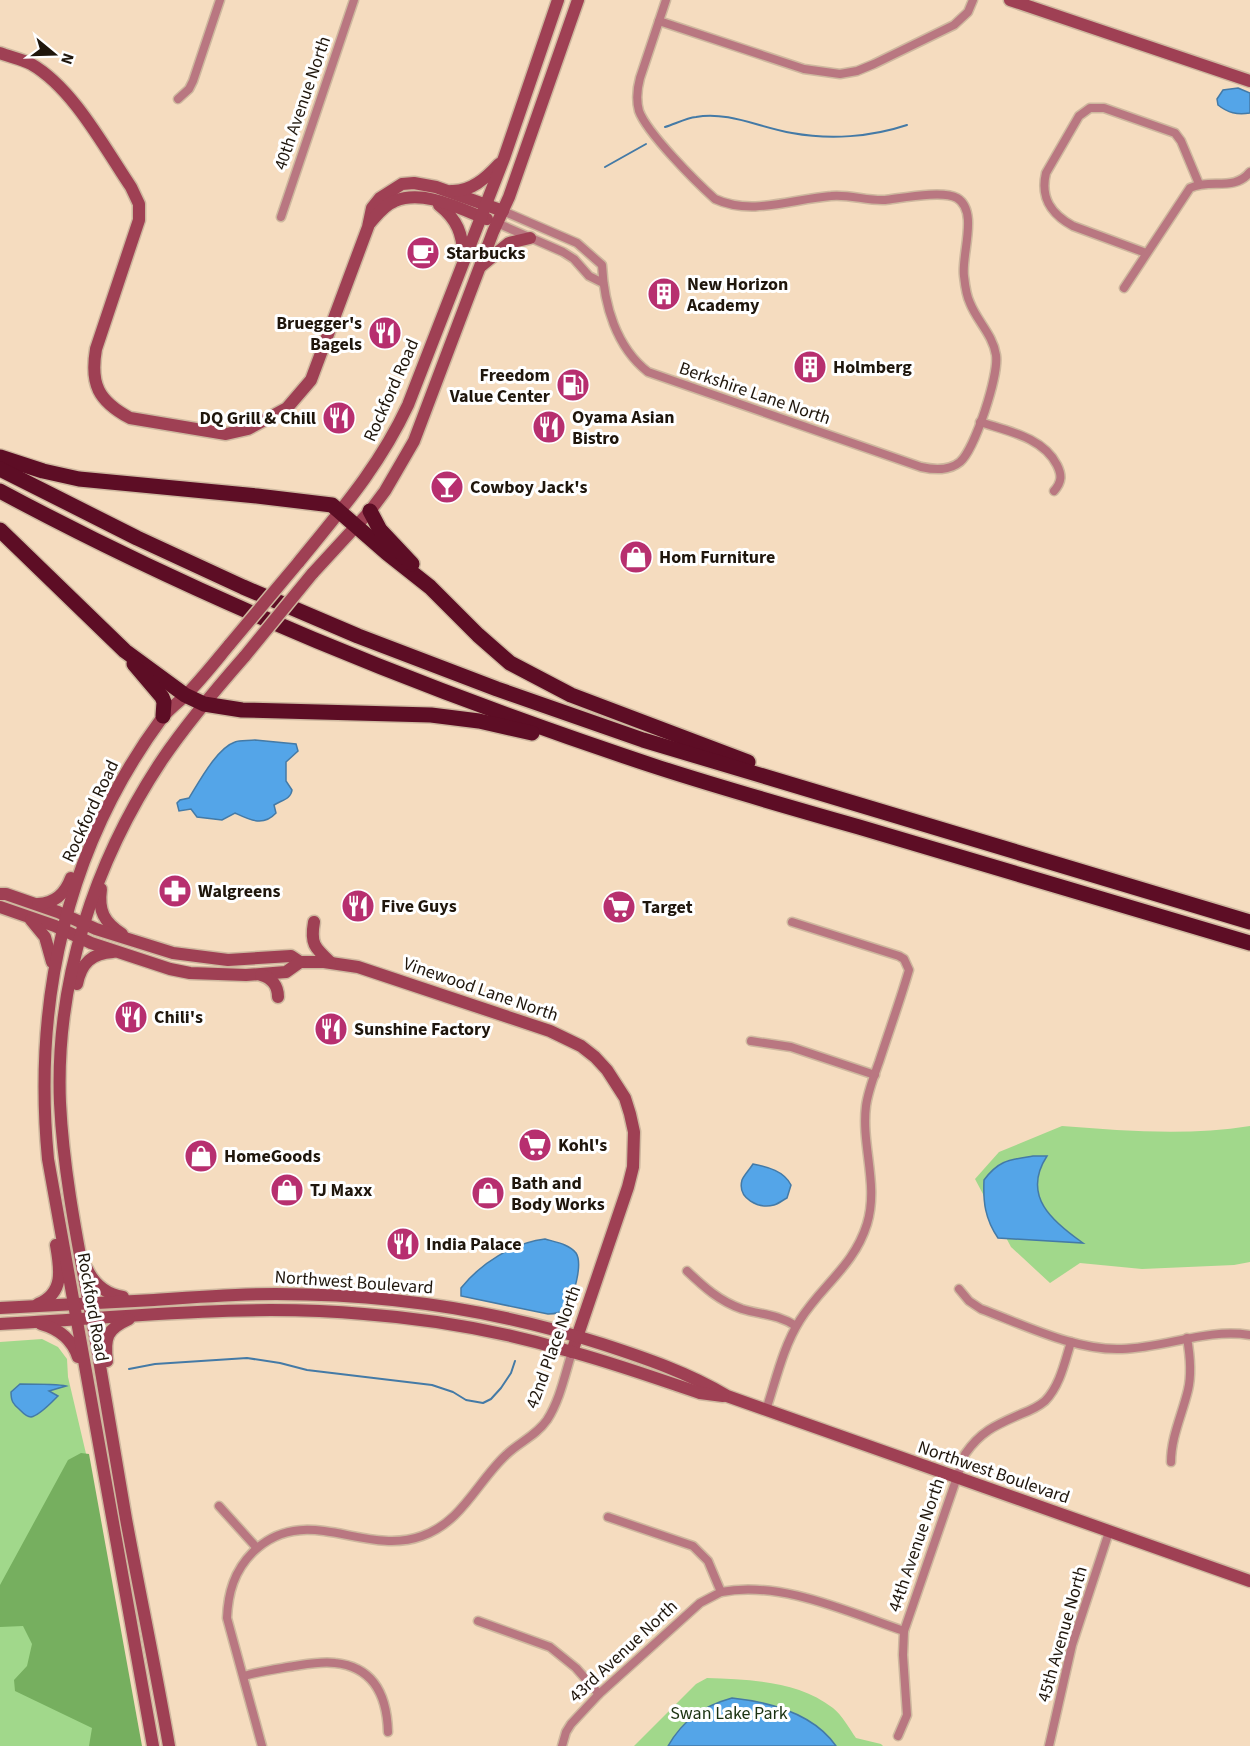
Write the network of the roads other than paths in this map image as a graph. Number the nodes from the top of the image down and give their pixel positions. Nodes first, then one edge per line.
1 (220, 0) edge
2 (354, 0) edge
3 (558, 0) edge
4 (666, 0) edge
5 (973, 0) edge
6 (1010, 0) edge
7 (578, 1) edge
8 (659, 21) junction
9 (0, 53) edge
10 (1250, 81) edge
11 (178, 99) dead end
12 (504, 158) junction
13 (1250, 172) edge
14 (1198, 184) junction
15 (444, 191) junction
16 (433, 200) junction
17 (486, 205) junction
18 (503, 211) junction
19 (281, 217) dead end
20 (481, 217) junction
21 (497, 223) junction
22 (368, 227) junction
23 (530, 238) junction
24 (1146, 253) junction
25 (465, 261) junction
26 (481, 266) junction
27 (603, 283) junction
28 (1124, 288) dead end
29 (980, 422) junction
30 (0, 457) edge
31 (0, 469) edge
32 (1054, 490) dead end
33 (0, 491) edge
34 (370, 510) junction
35 (340, 512) junction
36 (356, 525) junction
37 (0, 530) edge
38 (430, 587) junction
39 (125, 651) junction
40 (185, 695) junction
41 (204, 704) junction
42 (163, 716) junction
43 (632, 758) junction
44 (121, 783) junction
45 (798, 787) junction
46 (107, 862) junction
47 (0, 894) edge
48 (35, 904) junction
49 (0, 907) edge
50 (66, 916) junction
51 (28, 917) junction
52 (314, 922) dead end
53 (792, 922) dead end
54 (1250, 922) edge
55 (83, 923) junction
56 (63, 930) junction
57 (79, 937) junction
58 (130, 940) junction
59 (1250, 943) edge
60 (120, 952) junction
61 (300, 962) junction
62 (330, 962) junction
63 (53, 969) junction
64 (259, 975) junction
65 (278, 998) dead end
66 (63, 1022) junction
67 (751, 1041) dead end
68 (875, 1074) junction
69 (625, 1098) joint
70 (56, 1206) junction
71 (80, 1252) junction
72 (687, 1271) dead end
73 (958, 1289) dead end
74 (139, 1301) junction
75 (89, 1303) junction
76 (73, 1304) junction
77 (32, 1306) junction
78 (0, 1308) edge
79 (134, 1317) junction
80 (92, 1319) junction
81 (76, 1320) junction
82 (34, 1322) junction
83 (0, 1324) edge
84 (796, 1326) junction
85 (1250, 1335) edge
86 (578, 1336) junction
87 (1187, 1338) junction
88 (1071, 1342) junction
89 (572, 1352) junction
90 (85, 1369) junction
91 (727, 1396) junction
92 (107, 1406) junction
93 (765, 1410) junction
94 (1171, 1462) dead end
95 (955, 1477) junction
96 (219, 1506) dead end
97 (608, 1517) dead end
98 (1109, 1532) junction
99 (257, 1548) junction
100 (1250, 1581) edge
101 (721, 1592) junction
102 (478, 1621) dead end
103 (904, 1631) junction
104 (244, 1676) junction
105 (599, 1694) junction
106 (388, 1732) dead end
107 (898, 1736) dead end
108 (153, 1746) edge
109 (169, 1746) edge
110 (262, 1746) edge
111 (562, 1746) edge
112 (1049, 1746) edge

1 - 11 street
2 - 19 street, 40th Avenue North
3 - 12 main road, Rockford Road
4 - 8 street
5 - 8 street
6 - 10 main road
7 - 18 main road, Rockford Road
8 - 29 street
9 - 22 main road
12 - 15 main road
12 - 17 main road, Rockford Road
13 - 14 street
14 - 24 street
14 - 24 street
15 - 17 main road
15 - 22 main road
16 - 20 main road
16 - 22 main road
16 - 25 main road
17 - 18 main road
17 - 20 main road, Rockford Road
18 - 21 main road, Rockford Road
18 - 27 street, Berkshire Lane North
20 - 21 main road
20 - 25 main road, Rockford Road
21 - 23 street
21 - 26 main road, Rockford Road
23 - 26 main road
23 - 27 street
24 - 28 street
25 - 35 main road, Rockford Road
26 - 34 main road, Rockford Road
27 - 29 street, Berkshire Lane North
29 - 32 street
30 - 35 highway
31 - 45 highway
33 - 43 highway
34 - 36 main road, Rockford Road
34 - 38 highway
35 - 36 highway
35 - 40 main road, Rockford Road, bridge
36 - 38 highway
36 - 41 main road, Rockford Road, bridge
37 - 39 highway
38 - 45 highway
39 - 40 highway
39 - 42 highway
40 - 41 highway
40 - 42 main road, Rockford Road
41 - 43 highway
41 - 46 main road, Rockford Road
42 - 44 main road, Rockford Road
43 - 59 highway
44 - 48 main road
44 - 50 main road, Rockford Road
45 - 54 highway
46 - 55 main road, Rockford Road
46 - 58 main road
47 - 48 main road, Vinewood Lane North
48 - 50 main road, Vinewood Lane North
49 - 51 main road, Vinewood Lane North
50 - 55 main road, Vinewood Lane North
50 - 56 main road, Rockford Road
51 - 56 main road, Vinewood Lane North
51 - 63 main road
52 - 62 main road
53 - 68 street
55 - 57 main road, Rockford Road
55 - 58 main road, Vinewood Lane North
56 - 57 main road, Vinewood Lane North
56 - 63 main road, Rockford Road
57 - 60 main road, Vinewood Lane North
57 - 66 main road, Rockford Road
58 - 61 main road, Vinewood Lane North
60 - 64 main road, Vinewood Lane North
60 - 66 main road
61 - 62 main road, Vinewood Lane North
61 - 64 main road, Vinewood Lane North
62 - 69 main road, Vinewood Lane North
63 - 70 main road, Rockford Road
64 - 65 main road
66 - 71 main road, Rockford Road
67 - 68 street
68 - 84 street
69 - 86 main road, 42nd Place North
70 - 76 main road, Rockford Road
70 - 77 main road
71 - 74 main road
71 - 75 main road, Rockford Road
72 - 84 street
73 - 88 street
74 - 75 main road, Northwest Boulevard
74 - 86 main road, Northwest Boulevard
75 - 76 main road, Northwest Boulevard
75 - 80 main road, Rockford Road
76 - 77 main road, Northwest Boulevard
76 - 81 main road, Rockford Road
77 - 78 main road, Northwest Boulevard
79 - 80 main road, Northwest Boulevard
79 - 89 main road, Northwest Boulevard
79 - 92 main road
80 - 81 main road, Northwest Boulevard
80 - 92 main road, Rockford Road
81 - 82 main road, Northwest Boulevard
81 - 90 main road, Rockford Road
82 - 83 main road, Northwest Boulevard
82 - 90 main road
84 - 93 street
85 - 87 street
86 - 89 main road, 42nd Place North
86 - 91 main road, Northwest Boulevard
87 - 88 street
87 - 94 street
88 - 95 street, 44th Avenue North
89 - 91 main road, Northwest Boulevard
89 - 99 street, 42nd Place North
90 - 108 main road, Rockford Road
91 - 93 main road, Northwest Boulevard
92 - 109 main road, Rockford Road
93 - 95 main road, Northwest Boulevard
95 - 98 main road, Northwest Boulevard
95 - 103 street, 44th Avenue North
96 - 99 street
97 - 101 street
98 - 100 main road, Northwest Boulevard
98 - 112 street, 45th Avenue North
99 - 104 street, 42nd Place North
101 - 103 street
101 - 105 street, 43rd Avenue North
102 - 105 street
103 - 107 street, 44th Avenue North
104 - 106 street
104 - 110 street, 42nd Place North
105 - 111 street, 43rd Avenue North

